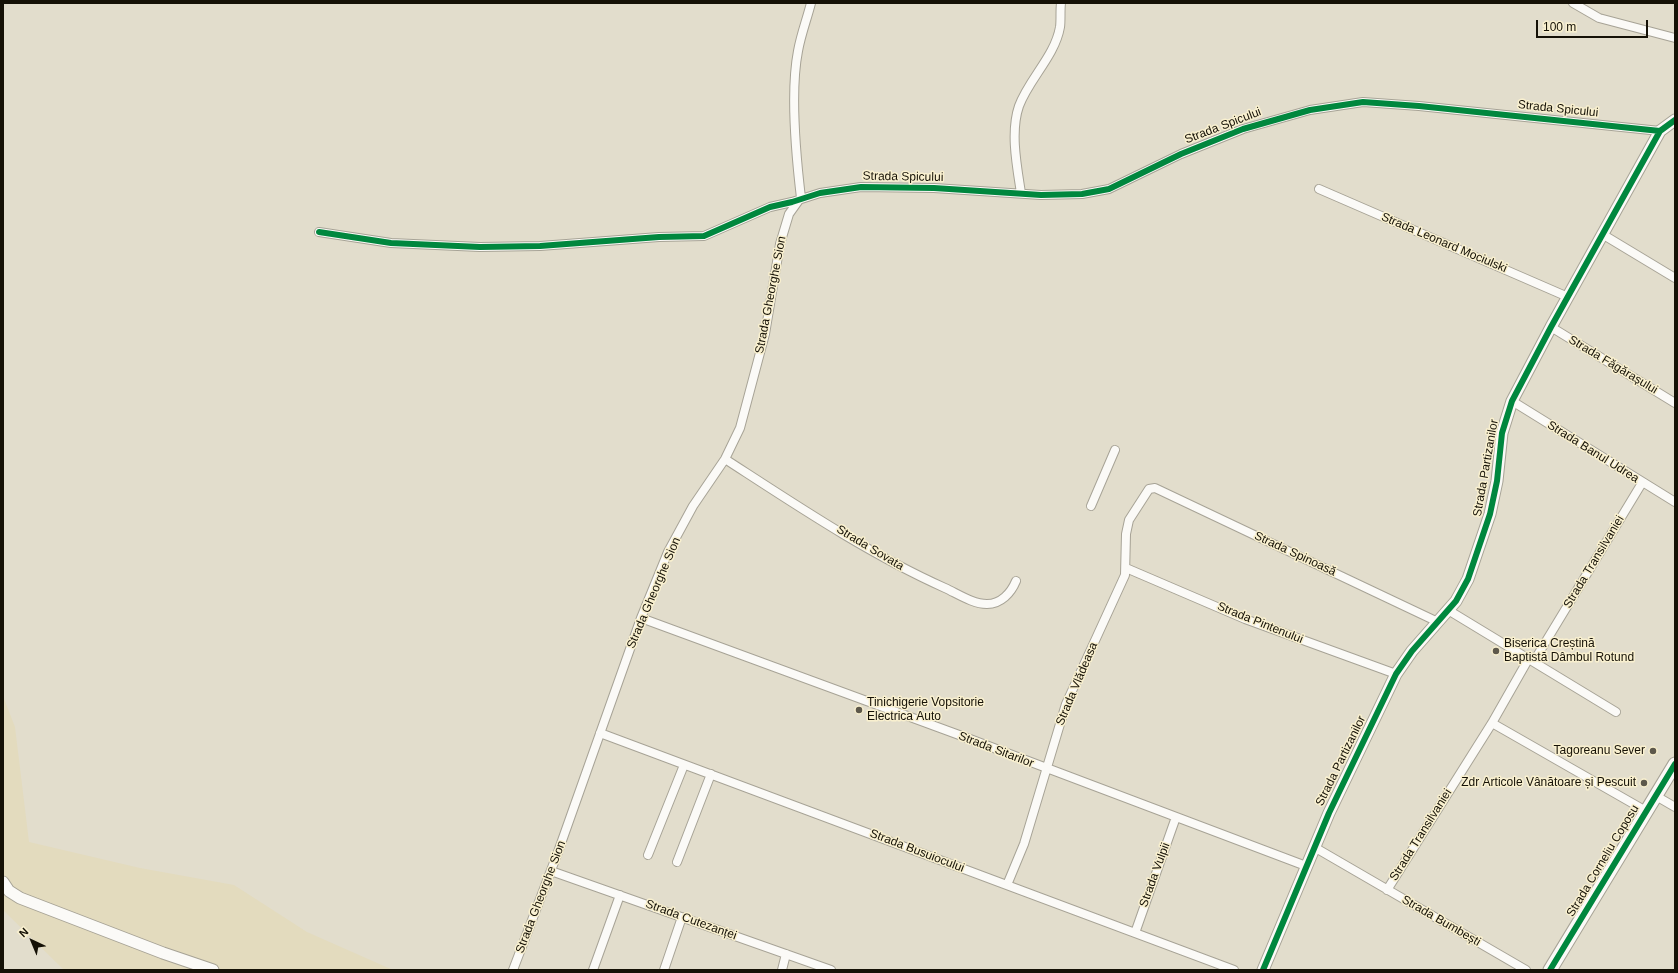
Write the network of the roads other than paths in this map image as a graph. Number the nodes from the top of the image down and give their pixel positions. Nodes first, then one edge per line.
1 (811, 3) edge
2 (1061, 3) edge
3 (1573, 3) edge
4 (1675, 38) edge
5 (1673, 124) edge
6 (1660, 131) junction
7 (1320, 189) dead end
8 (1021, 193) junction
9 (801, 198) junction
10 (319, 232) dead end
11 (1602, 234) junction
12 (1675, 278) edge
13 (1568, 297) junction
14 (1551, 327) junction
15 (1512, 401) junction
16 (1675, 403) edge
17 (1115, 450) dead end
18 (725, 459) junction
19 (1642, 483) junction
20 (1151, 488) joint
21 (1675, 502) edge
22 (1091, 506) dead end
23 (1126, 568) junction
24 (1016, 581) dead end
25 (1448, 610) junction
26 (641, 618) junction
27 (1438, 622) junction
28 (1532, 659) junction
29 (1396, 674) junction
30 (1616, 712) dead end
31 (1492, 723) junction
32 (600, 733) junction
33 (1675, 764) edge
34 (684, 765) junction
35 (1046, 769) junction
36 (711, 774) junction
37 (1656, 796) junction
38 (1675, 808) edge
39 (1646, 811) junction
40 (1176, 817) junction
41 (1314, 847) junction
42 (648, 855) dead end
43 (677, 862) dead end
44 (1306, 866) junction
45 (551, 870) junction
46 (3, 882) edge
47 (1007, 885) junction
48 (1387, 890) junction
49 (620, 895) junction
50 (682, 917) junction
51 (1134, 933) junction
52 (786, 954) junction
53 (1267, 969) edge
54 (213, 970) edge
55 (513, 970) edge
56 (593, 970) edge
57 (664, 970) edge
58 (782, 970) edge
59 (831, 970) edge
60 (1234, 970) edge
61 (1526, 970) edge
62 (1550, 970) edge

1 - 9 street
2 - 8 street
3 - 4 street
5 - 6 street, Strada Partizanilor
6 - 8 street, Strada Spicului
6 - 11 street, Strada Partizanilor
7 - 13 street, Strada Leonard Mociulski
8 - 9 street, Strada Spicului
9 - 10 street, Strada Spicului
9 - 18 street, Strada Gheorghe Sion
11 - 12 street
11 - 13 street, Strada Partizanilor
13 - 14 street, Strada Partizanilor
14 - 15 street, Strada Partizanilor
14 - 16 street, Strada Făgărașului
15 - 19 street, Strada Banul Udrea
15 - 25 street, Strada Partizanilor
17 - 22 street
18 - 24 street, Strada Sovata
18 - 26 street, Strada Gheorghe Sion
19 - 21 street, Strada Banul Udrea
19 - 28 street, Strada Transilvaniei
20 - 23 street, Strada Vlădeasa
20 - 27 street, Strada Spinoasă
23 - 29 street, Strada Pintenului
23 - 35 street, Strada Vlădeasa
25 - 27 street, Strada Partizanilor
25 - 28 street
26 - 32 street, Strada Gheorghe Sion
26 - 35 street, Strada Sitarilor
27 - 29 street, Strada Partizanilor
28 - 30 street
28 - 31 street, Strada Transilvaniei
29 - 41 street, Strada Partizanilor
31 - 39 street
31 - 48 street, Strada Transilvaniei
32 - 34 street, Strada Busuiocului
32 - 45 street, Strada Gheorghe Sion
33 - 37 main road, Strada Corneliu Coposu
34 - 36 street, Strada Busuiocului
34 - 42 street
35 - 40 street, Strada Sitarilor
35 - 47 street, Strada Vlădeasa
36 - 43 street
36 - 47 street, Strada Busuiocului
37 - 38 street
37 - 39 main road, Strada Corneliu Coposu
39 - 62 main road, Strada Corneliu Coposu
40 - 44 street, Strada Sitarilor
40 - 51 street, Strada Vulpii
41 - 44 street, Strada Partizanilor
41 - 48 street, Strada Bumbești
44 - 53 street, Strada Partizanilor
45 - 49 street, Strada Cutezanței
45 - 55 street, Strada Gheorghe Sion
46 - 54 street
47 - 51 street, Strada Busuiocului
48 - 61 street, Strada Bumbești
49 - 50 street, Strada Cutezanței
49 - 56 street
50 - 52 street, Strada Cutezanței
50 - 57 street
51 - 60 street, Strada Busuiocului
52 - 58 street
52 - 59 street, Strada Cutezanței

